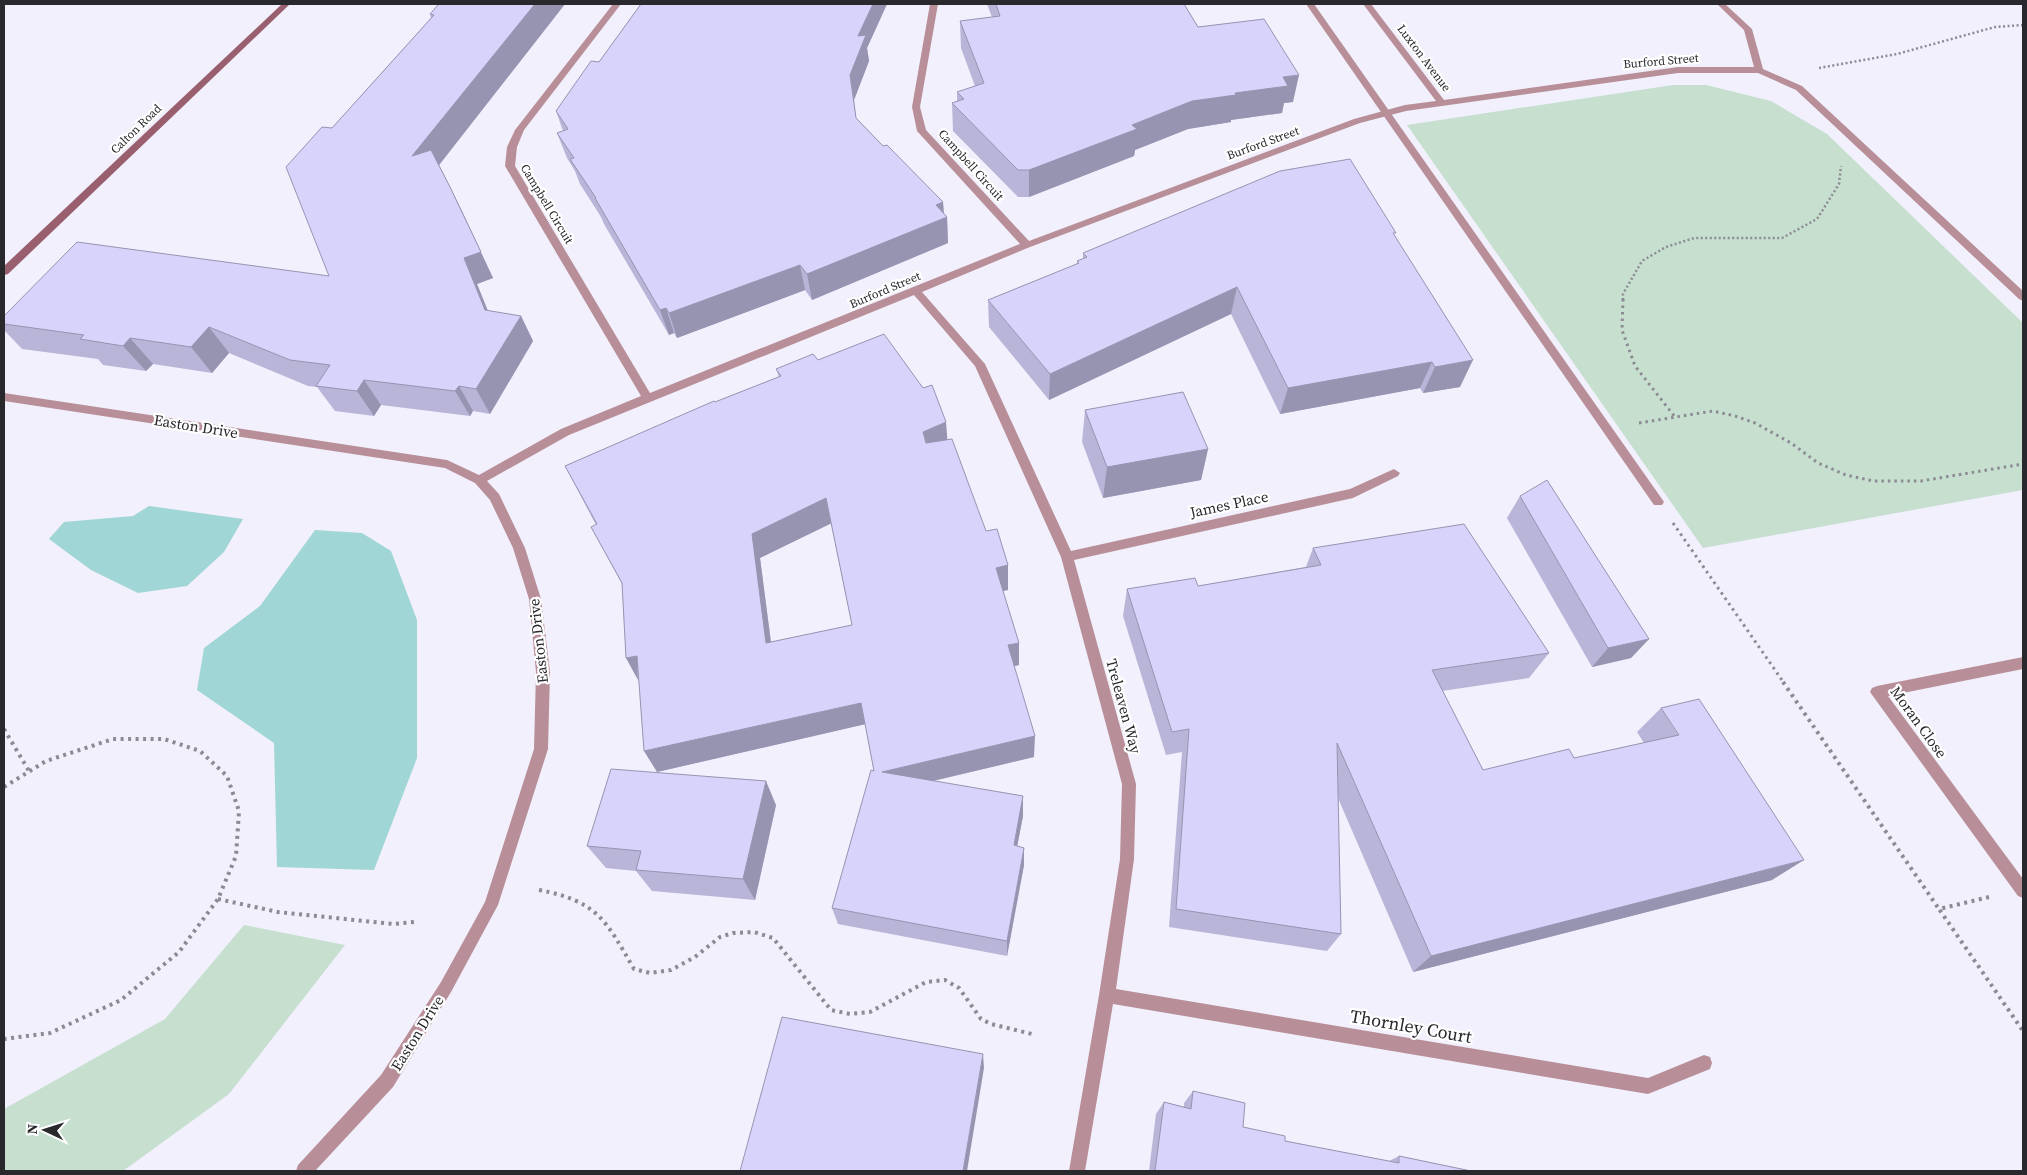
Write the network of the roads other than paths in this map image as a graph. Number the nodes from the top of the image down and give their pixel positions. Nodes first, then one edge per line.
1 (286, 4) edge
2 (617, 4) edge
3 (934, 4) edge
4 (1310, 4) edge
5 (1367, 4) edge
6 (1721, 4) edge
7 (1759, 70) junction
8 (1442, 103) junction
9 (1386, 114) junction
10 (1027, 245) junction
11 (4, 272) edge
12 (916, 290) junction
13 (2023, 297) edge
14 (4, 397) edge
15 (648, 398) junction
16 (1394, 473) dead end
17 (480, 480) junction
18 (1658, 502) road end
19 (1067, 557) junction
20 (2023, 663) edge
21 (2023, 891) edge
22 (1107, 995) junction
23 (1704, 1063) dead end
24 (304, 1171) edge
25 (1077, 1171) edge

1 - 11 main road, Calton Road
2 - 15 street, Campbell Circuit
3 - 10 street, Campbell Circuit
4 - 9 street
5 - 8 street, Luxton Avenue
6 - 7 street
7 - 8 street, Burford Street
7 - 13 street, Burford Street
8 - 9 street, Burford Street
9 - 10 street, Burford Street
9 - 18 street
10 - 12 street, Burford Street
12 - 15 street, Burford Street
12 - 19 street, Treleaven Way
14 - 17 street, Easton Drive
15 - 17 street, Burford Street
16 - 19 street, James Place
17 - 24 street, Easton Drive
19 - 22 street, Treleaven Way
20 - 21 street, Moran Close
22 - 23 street, Thornley Court
22 - 25 street, Treleaven Way

